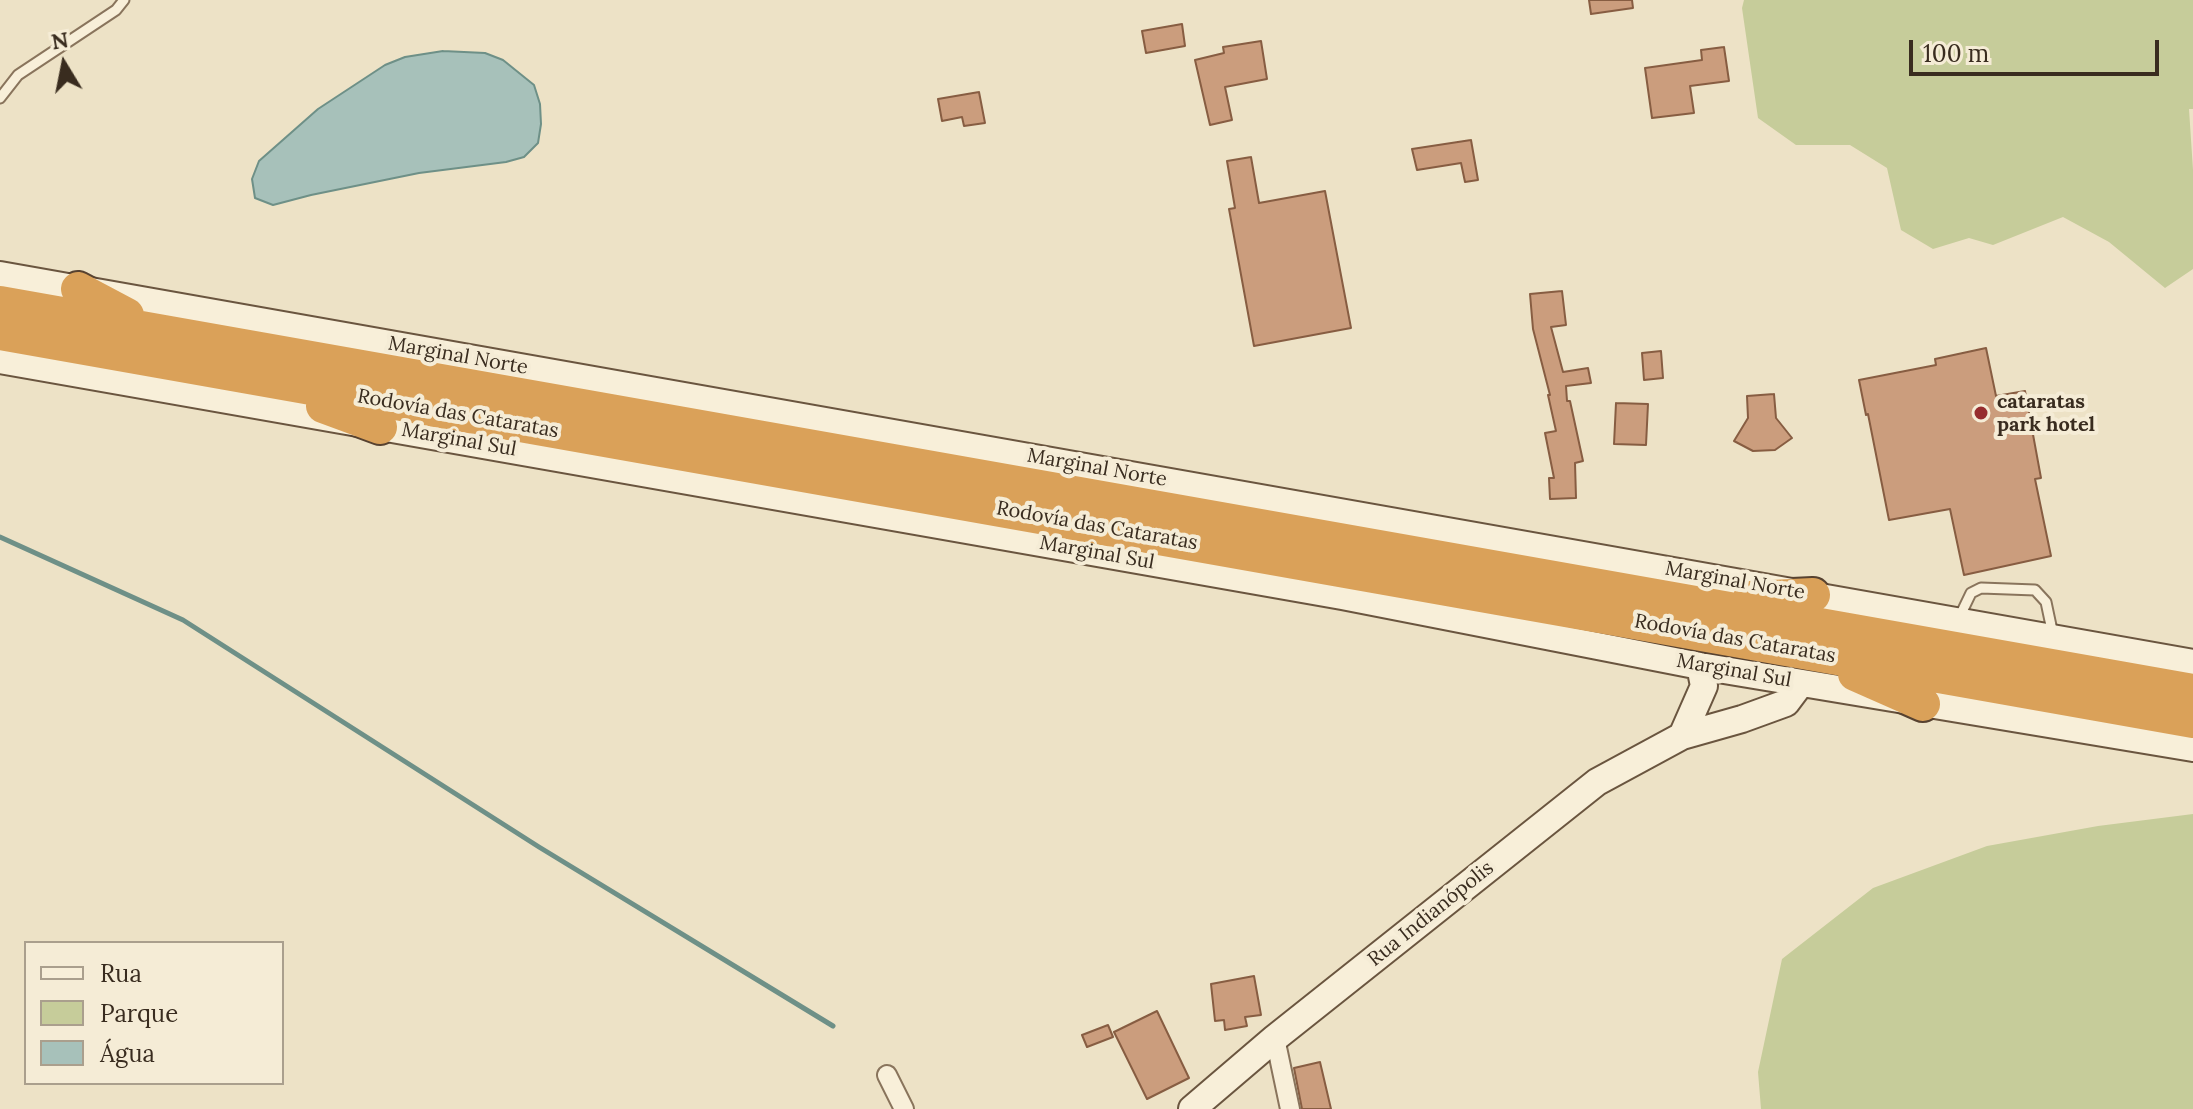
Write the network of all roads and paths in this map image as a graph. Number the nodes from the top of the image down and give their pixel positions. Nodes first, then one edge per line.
1 (124, 0) edge
2 (0, 98) edge
3 (0, 275) edge
4 (78, 289) junction
5 (0, 303) edge
6 (156, 330) junction
7 (0, 333) edge
8 (0, 360) edge
9 (228, 373) junction
10 (380, 427) junction
11 (1813, 595) junction
12 (1687, 601) junction
13 (1957, 621) junction
14 (2054, 638) junction
15 (2193, 663) edge
16 (1700, 666) junction
17 (1804, 668) junction
18 (2193, 691) edge
19 (1923, 704) joint
20 (2193, 721) edge
21 (1682, 736) junction
22 (2193, 748) edge
23 (1275, 1038) junction
24 (887, 1075) dead end
25 (904, 1109) edge
26 (1192, 1109) edge
27 (1290, 1109) edge

1 - 2 lane
3 - 4 street, Marginal Norte
4 - 6 highway
4 - 11 street, Marginal Norte
5 - 6 highway, Rodovía das Cataratas
6 - 12 highway, Rodovía das Cataratas
7 - 9 highway, Rodovía das Cataratas
8 - 10 street, Marginal Sul
9 - 10 highway
9 - 17 highway, Rodovía das Cataratas
10 - 16 street, Marginal Sul
11 - 12 highway
11 - 13 street, Marginal Norte
12 - 18 highway, Rodovía das Cataratas
13 - 14 street, Marginal Norte
13 - 14 lane
14 - 15 street, Marginal Norte
16 - 17 street, Marginal Sul
16 - 21 street
17 - 19 highway
17 - 20 highway, Rodovía das Cataratas
17 - 21 street, Rua Indianópolis
19 - 22 street
21 - 23 street, Rua Indianópolis
23 - 26 street, Rua Indianópolis
23 - 27 street
24 - 25 street

